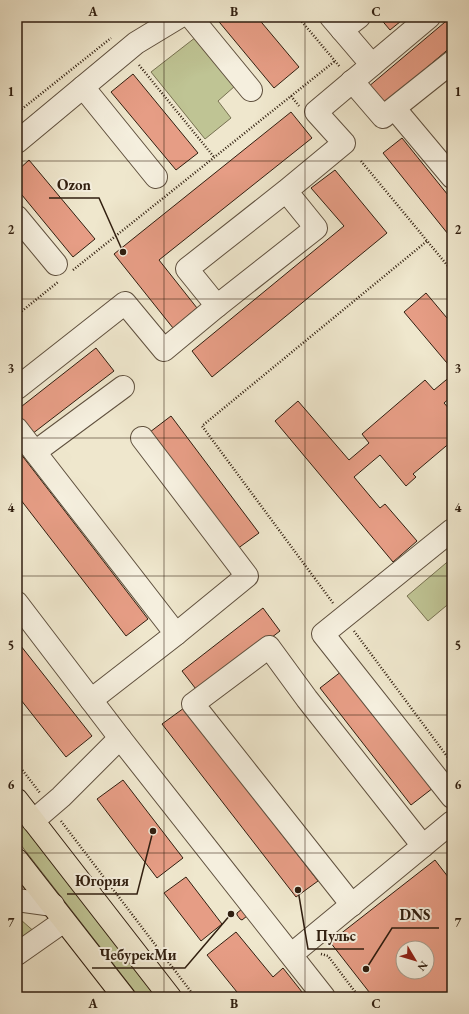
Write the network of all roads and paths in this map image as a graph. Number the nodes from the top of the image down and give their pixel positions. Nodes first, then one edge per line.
1 (180, 17) edge
2 (191, 17) edge
3 (298, 17) edge
4 (359, 17) edge
5 (429, 17) edge
6 (336, 24) edge
7 (115, 35) dead end
8 (135, 61) dead end
9 (335, 61) junction
10 (452, 62) edge
11 (372, 65) junction
12 (352, 81) junction
13 (83, 87) junction
14 (251, 90) dead end
15 (395, 109) junction
16 (17, 113) edge
17 (17, 142) edge
18 (214, 157) junction
19 (361, 161) dead end
20 (156, 177) dead end
21 (452, 177) edge
22 (286, 191) junction
23 (17, 217) edge
24 (427, 241) junction
25 (452, 271) edge
26 (63, 272) junction
27 (216, 306) junction
28 (17, 315) edge
29 (123, 387) dead end
30 (17, 388) edge
31 (17, 429) edge
32 (142, 438) dead end
33 (35, 452) junction
34 (452, 530) edge
35 (17, 579) edge
36 (19, 594) edge
37 (344, 617) junction
38 (176, 634) junction
39 (91, 700) junction
40 (120, 738) junction
41 (17, 763) edge
42 (452, 763) edge
43 (452, 797) edge
44 (17, 800) edge
45 (50, 806) junction
46 (34, 821) junction
47 (452, 822) edge
48 (423, 846) junction
49 (17, 860) edge
50 (17, 900) edge
51 (352, 905) junction
52 (59, 913) junction
53 (296, 951) junction
54 (17, 954) edge
55 (124, 997) edge
56 (170, 997) edge
57 (195, 997) edge
58 (324, 997) edge
59 (359, 997) edge

1 - 13 street
2 - 14 street
3 - 9 path
4 - 6 street
5 - 11 street
6 - 11 street
7 - 16 path
8 - 18 path
9 - 12 path
9 - 18 path
10 - 15 street
11 - 12 street
12 - 15 street
12 - 22 street
13 - 17 street
13 - 20 street
15 - 21 street
18 - 26 path
19 - 24 path
22 - 27 street
22 - 27 street
23 - 26 street
24 - 25 path
24 - 37 path
26 - 28 path
27 - 30 street
29 - 33 street
31 - 33 street
32 - 38 street
33 - 38 street
34 - 37 street
35 - 36 path
36 - 39 street
37 - 42 path
37 - 43 street
38 - 39 street
39 - 40 street
40 - 45 street
40 - 53 street
41 - 45 path
44 - 46 main road
45 - 46 street
45 - 57 path
46 - 56 main road
47 - 48 street
48 - 51 street
48 - 51 street
49 - 52 main road
50 - 52 street
51 - 53 street
52 - 54 street
52 - 55 main road
53 - 58 street
53 - 59 path

